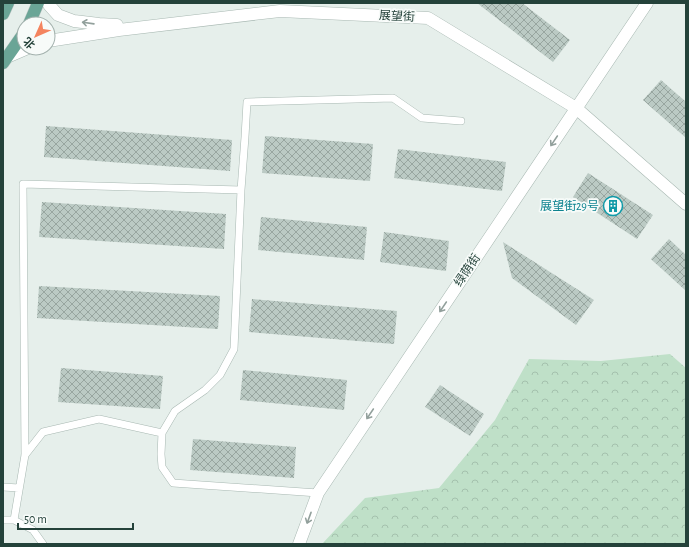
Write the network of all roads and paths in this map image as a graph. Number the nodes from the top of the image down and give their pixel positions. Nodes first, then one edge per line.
1 (8, 3) edge
2 (38, 3) edge
3 (49, 3) edge
4 (647, 3) edge
5 (281, 7) edge
6 (3, 14) edge
7 (32, 16) edge
8 (155, 26) junction
9 (56, 40) edge
10 (16, 44) edge
11 (16, 54) edge
12 (5, 60) edge
13 (576, 108) junction
14 (462, 121) dead end
15 (241, 190) junction
16 (686, 204) edge
17 (162, 433) junction
18 (25, 455) junction
19 (3, 487) edge
20 (19, 488) junction
21 (318, 492) junction
22 (3, 520) edge
23 (14, 520) junction
24 (43, 544) edge
25 (299, 544) edge

1 - 6 main road
2 - 7 main road
8 -> 3 street
4 - 13 street, 绿荫街
5 - 8 street, 展望街
5 - 13 street, 展望街
8 - 9 street, 展望街
10 - 12 main road
11 - 12 street
13 - 16 street, 展望街
13 -> 21 street, 绿荫街
14 - 15 lane
15 - 17 lane
15 - 18 lane
17 - 18 lane
17 - 21 lane
18 - 20 lane
19 - 20 lane
20 - 23 lane
21 -> 25 street, 绿荫街
22 - 23 lane
23 - 24 lane

